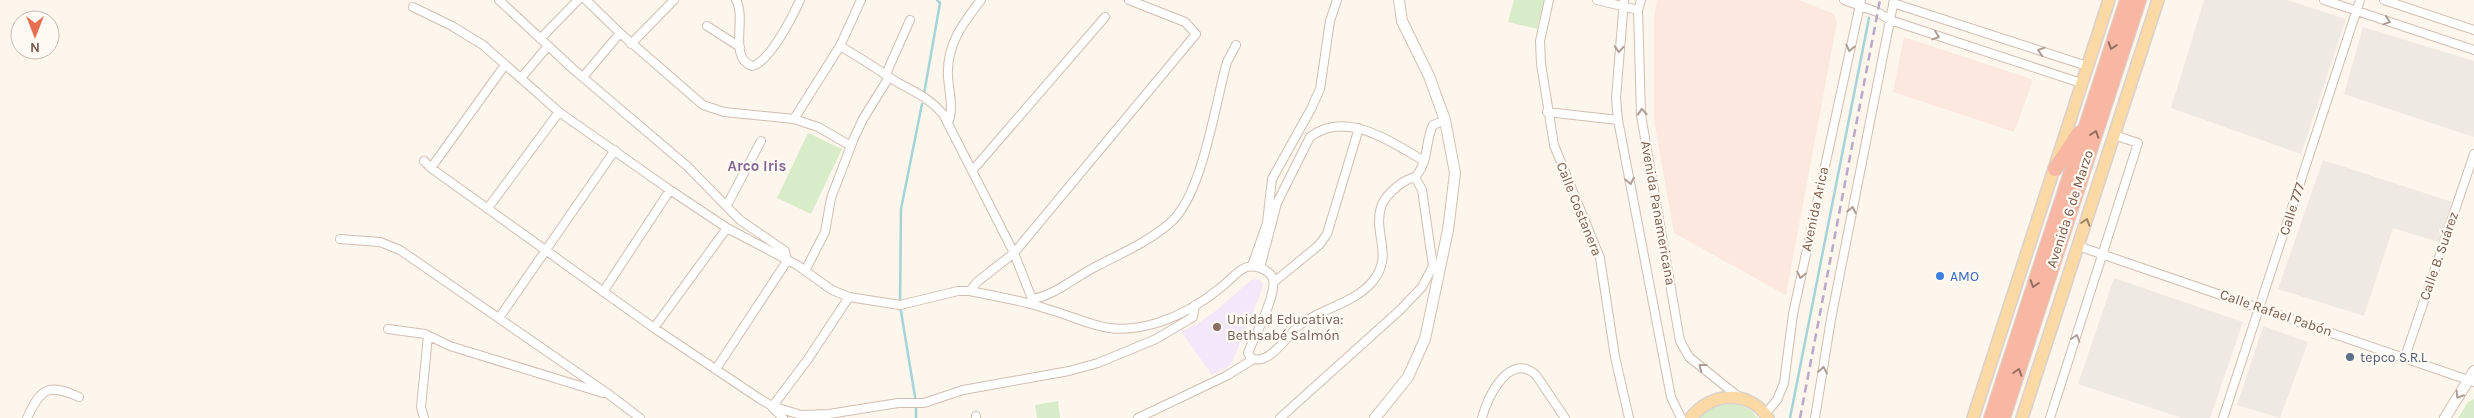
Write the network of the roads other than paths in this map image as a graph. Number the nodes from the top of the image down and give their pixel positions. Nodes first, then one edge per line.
1 (501, 0) edge
2 (578, 0) edge
3 (674, 0) edge
4 (736, 0) edge
5 (800, 0) edge
6 (861, 0) edge
7 (981, 0) edge
8 (1129, 0) edge
9 (1337, 0) edge
10 (1399, 0) edge
11 (1549, 0) edge
12 (1597, 0) edge
13 (1641, 0) edge
14 (1844, 0) edge
15 (2109, 0) edge
16 (2127, 0) edge
17 (2139, 0) edge
18 (2158, 0) edge
19 (2324, 0) edge
20 (2360, 0) edge
21 (2384, 0) edge
22 (591, 2) edge
23 (1894, 2) edge
24 (1623, 3) edge
25 (1860, 4) edge
26 (413, 7) dead end
27 (1638, 10) junction
28 (2357, 11) junction
29 (1105, 17) dead end
30 (910, 20) dead end
31 (1890, 20) junction
32 (707, 26) dead end
33 (2474, 30) edge
34 (620, 34) junction
35 (541, 38) junction
36 (631, 44) junction
37 (1236, 45) dead end
38 (548, 46) junction
39 (840, 46) junction
40 (740, 47) junction
41 (2474, 50) edge
42 (505, 65) junction
43 (2087, 66) junction
44 (888, 76) junction
45 (583, 77) junction
46 (521, 78) junction
47 (2081, 84) junction
48 (559, 112) junction
49 (1548, 112) junction
50 (794, 119) junction
51 (1445, 120) junction
52 (1618, 120) junction
53 (2088, 120) junction
54 (948, 123) junction
55 (1359, 128) junction
56 (2114, 135) junction
57 (761, 141) dead end
58 (850, 146) junction
59 (614, 150) junction
60 (2474, 154) edge
61 (424, 161) dead end
62 (1424, 161) junction
63 (431, 168) junction
64 (2054, 169) junction
65 (972, 171) junction
66 (1415, 177) junction
67 (670, 190) junction
68 (727, 205) junction
69 (488, 208) junction
70 (727, 228) junction
71 (340, 239) dead end
72 (2078, 246) junction
73 (546, 252) junction
74 (1014, 253) junction
75 (2104, 255) junction
76 (787, 261) junction
77 (1252, 266) junction
78 (1260, 268) junction
79 (1437, 268) junction
80 (805, 271) junction
81 (1274, 282) junction
82 (970, 291) junction
83 (603, 292) junction
84 (849, 297) junction
85 (1034, 302) junction
86 (1195, 305) junction
87 (2260, 308) junction
88 (499, 318) junction
89 (654, 328) junction
90 (388, 329) dead end
91 (428, 336) junction
92 (2405, 357) junction
93 (1252, 360) junction
94 (716, 369) junction
95 (2472, 377) edge
96 (608, 393) junction
97 (79, 397) dead end
98 (1740, 398) junction
99 (772, 406) junction
100 (1766, 416) edge
101 (27, 418) edge
102 (424, 418) edge
103 (640, 418) edge
104 (783, 418) edge
105 (1138, 418) edge
106 (1280, 418) edge
107 (1375, 418) edge
108 (1482, 418) edge
109 (1565, 418) edge
110 (1629, 418) edge
111 (1681, 418) edge
112 (1691, 418) edge
113 (1815, 418) edge
114 (1973, 418) edge
115 (1991, 418) edge
116 (2003, 418) edge
117 (2022, 418) edge
118 (2050, 418) edge
119 (2223, 418) edge
120 (2445, 418) edge

1 - 35 street
2 - 35 street
3 - 36 street
4 - 40 street
5 - 40 street
6 - 39 street
7 - 54 street
8 - 74 street
9 - 77 street
10 - 51 main road
11 - 49 street, Calle Costanera
12 - 24 street
13 - 27 street, Avenida Panamericana
14 - 25 street
15 - 43 main road, Avenida 6 de Marzo
16 -> 53 highway, Avenida 6 de Marzo
116 -> 17 highway, Avenida 6 de Marzo
18 - 56 main road, Avenida 6 de Marzo
19 - 28 street
20 - 28 street, Calle 777
21 - 33 street
22 - 34 street
23 - 31 street
43 -> 23 street
24 - 27 street
24 -> 52 street, Avenida Panamericana
25 - 31 street
25 -> 100 street, Avenida Arica
26 - 42 street
98 -> 27 street, Avenida Panamericana
28 -> 41 street
28 - 87 street, Calle 777
29 - 65 street
30 - 44 street
31 -> 47 street
113 -> 31 street
32 - 40 street
34 - 36 street
34 - 45 street
35 - 38 street
36 - 50 street
37 - 85 street
38 - 45 street
38 - 46 street
39 - 44 street
39 - 50 street
42 - 46 street
42 - 63 street
43 - 47 main road, Avenida 6 de Marzo
44 - 54 street
44 - 58 street
45 - 68 street
46 - 48 street
47 - 64 main road, Avenida 6 de Marzo
48 - 59 street
48 - 69 street
49 - 52 street
49 - 110 street, Calle Costanera
50 - 58 street
51 - 62 street
51 - 79 main road
52 -> 111 street, Avenida Panamericana
53 - 64 highway
53 -> 115 highway, Avenida 6 de Marzo
54 - 65 street
55 - 62 street
55 - 78 street
55 - 81 street
72 -> 56 main road, Avenida 6 de Marzo
56 - 75 street
57 - 68 street
58 - 80 street
59 - 67 street
59 - 73 street
60 - 92 street, Calle B. Suárez
61 - 63 street
62 - 66 street
63 - 69 street
64 - 114 main road, Avenida 6 de Marzo
65 - 74 street
66 - 79 street
66 - 93 street
67 - 70 street
67 - 83 street
68 - 76 street
69 - 73 street
70 - 76 street
70 - 89 street
71 - 88 street
72 - 75 street, Calle Rafael Pabón
72 - 117 main road, Avenida 6 de Marzo
73 - 83 street
73 - 88 street
74 - 82 street
74 - 85 street
75 - 87 street, Calle Rafael Pabón
118 -> 75 street
76 - 80 street
76 - 94 street
77 - 78 street
77 - 86 street
78 - 81 street
79 - 106 street
79 - 107 main road
80 - 84 street
81 - 93 street
82 - 84 street
82 - 85 street
83 - 89 street
84 - 99 street
85 - 86 street
86 - 99 street
87 - 92 street, Calle Rafael Pabón
87 - 119 street, Calle 777
88 - 96 street
89 - 94 street
90 - 91 street
91 - 96 street
91 - 102 street
92 - 95 street, Calle Rafael Pabón
93 - 105 street
94 - 99 street
95 -> 120 main road
96 - 103 street
97 - 101 street
98 - 100 main road
98 - 112 main road
99 - 104 street
108 - 109 street

